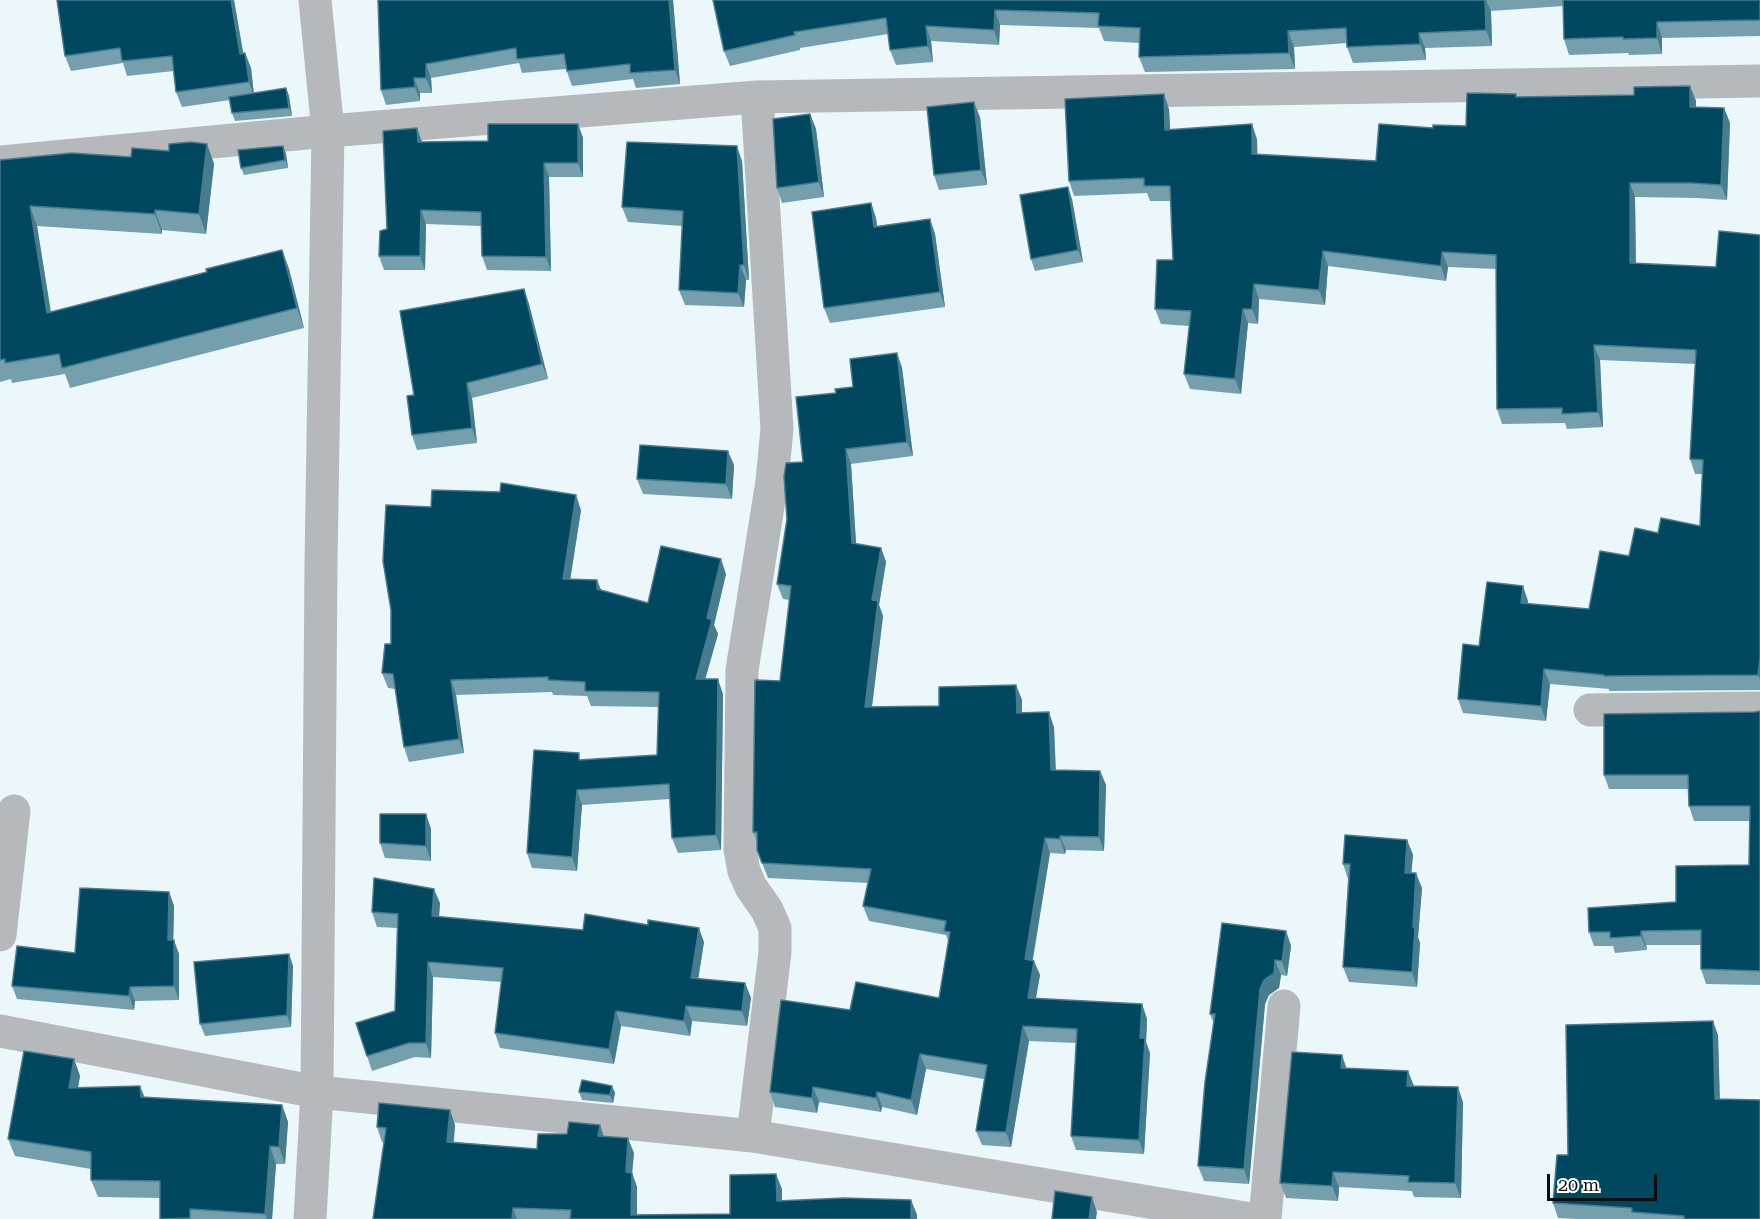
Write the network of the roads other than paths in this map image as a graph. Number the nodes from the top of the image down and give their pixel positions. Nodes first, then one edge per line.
1 (315, 0) edge
2 (1760, 81) edge
3 (757, 97) junction
4 (328, 131) junction
5 (0, 162) edge
6 (1760, 708) edge
7 (1590, 710) dead end
8 (14, 811) dead end
9 (0, 935) edge
10 (1284, 1006) dead end
11 (0, 1031) edge
12 (317, 1092) junction
13 (753, 1136) junction
14 (310, 1219) edge
15 (1251, 1219) edge
16 (1265, 1219) edge

1 - 4 street
2 - 3 street
3 - 4 street
3 - 13 street
4 - 5 street
4 - 12 street
6 - 7 street
8 - 9 street
10 - 16 street
11 - 12 street
12 - 13 street
12 - 14 street
13 - 15 street

